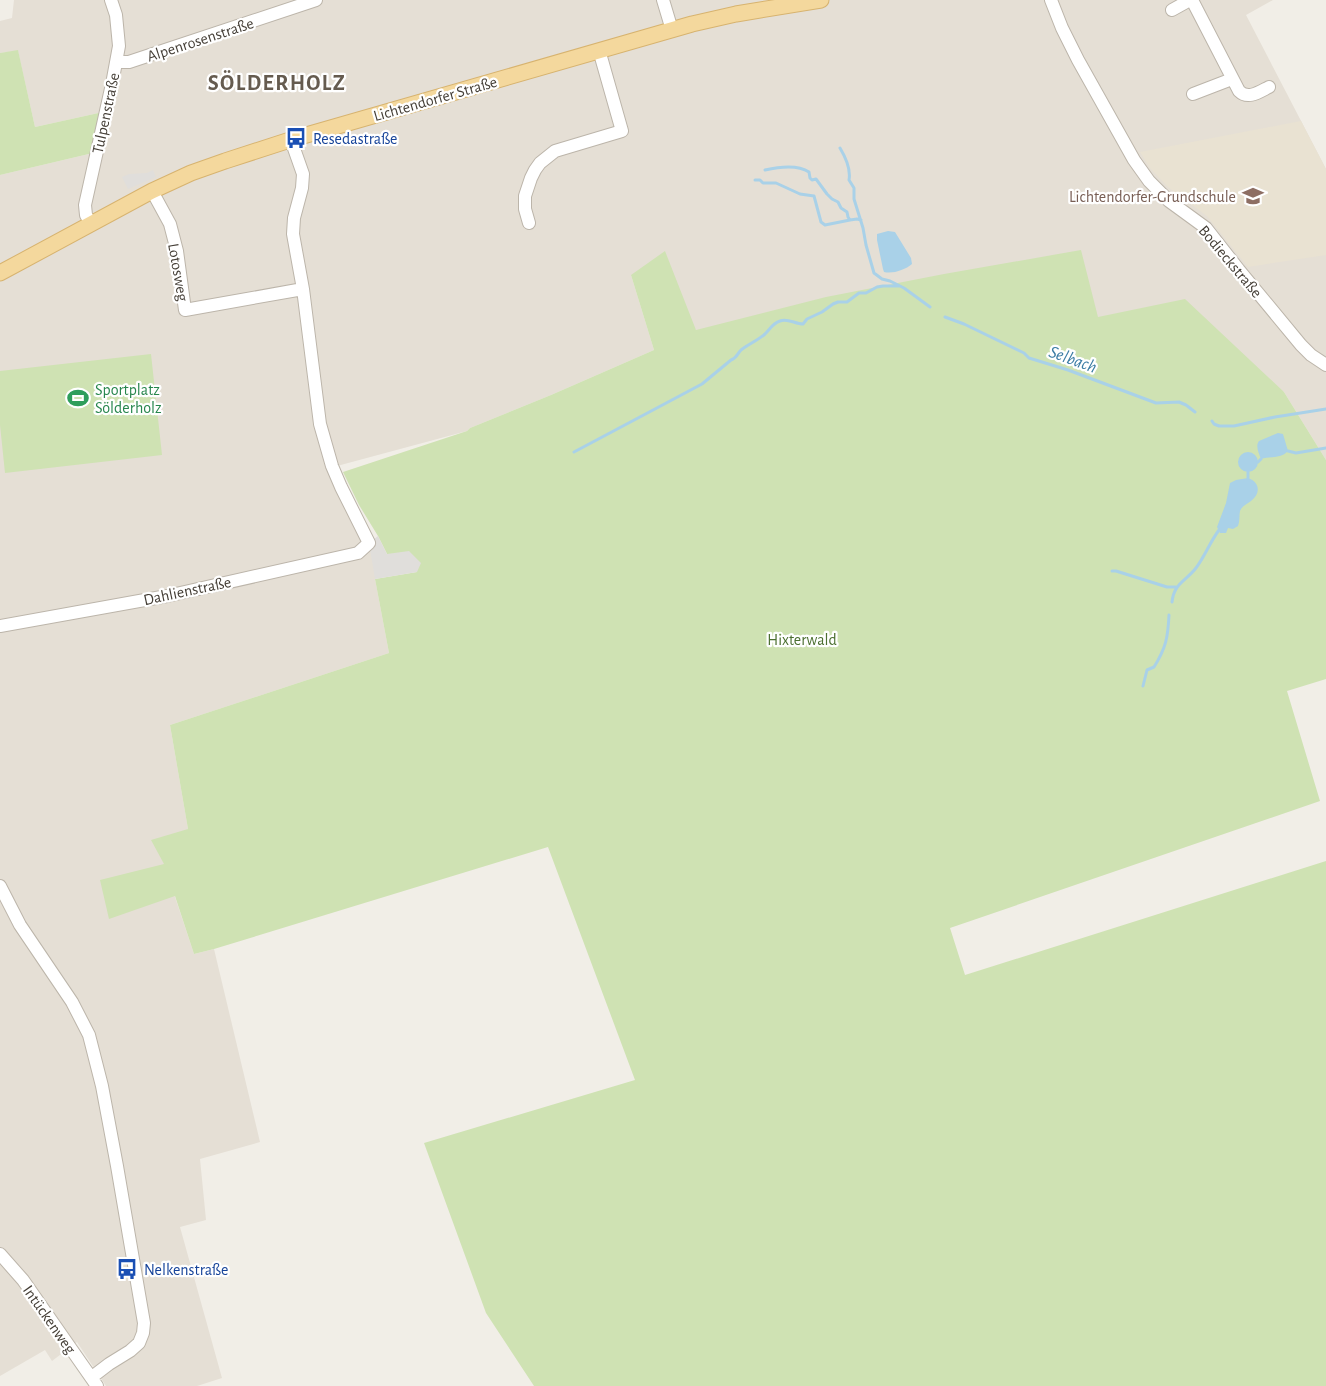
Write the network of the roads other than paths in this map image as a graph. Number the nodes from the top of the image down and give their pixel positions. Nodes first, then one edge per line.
1 (111, 0) edge
2 (316, 0) edge
3 (663, 0) edge
4 (821, 0) edge
5 (1051, 0) edge
6 (1191, 0) edge
7 (1172, 10) dead end
8 (672, 30) junction
9 (599, 51) junction
10 (116, 62) junction
11 (1232, 79) junction
12 (1269, 87) dead end
13 (1193, 94) dead end
14 (291, 140) junction
15 (152, 191) junction
16 (529, 223) dead end
17 (91, 224) junction
18 (0, 273) edge
19 (303, 289) junction
20 (1326, 365) edge
21 (0, 626) edge
22 (0, 886) edge
23 (0, 1254) edge
24 (94, 1382) edge

1 - 10 street, Tulpenstraße
2 - 10 street, Alpenrosenstraße
3 - 8 street
4 - 8 main road, Lichtendorfer Straße
5 - 20 street, Bodieckstraße
6 - 7 street
6 - 11 street
8 - 9 main road, Lichtendorfer Straße
9 - 14 main road, Lichtendorfer Straße
9 - 16 street
10 - 17 street, Tulpenstraße
11 - 12 street
11 - 13 street
14 - 15 main road, Lichtendorfer Straße
14 - 19 street
15 - 17 main road, Lichtendorfer Straße
15 - 19 street, Lotosweg
17 - 18 main road, Lichtendorfer Straße
19 - 21 street, Dahlienstraße
22 - 24 street
23 - 24 street, Intückenweg

